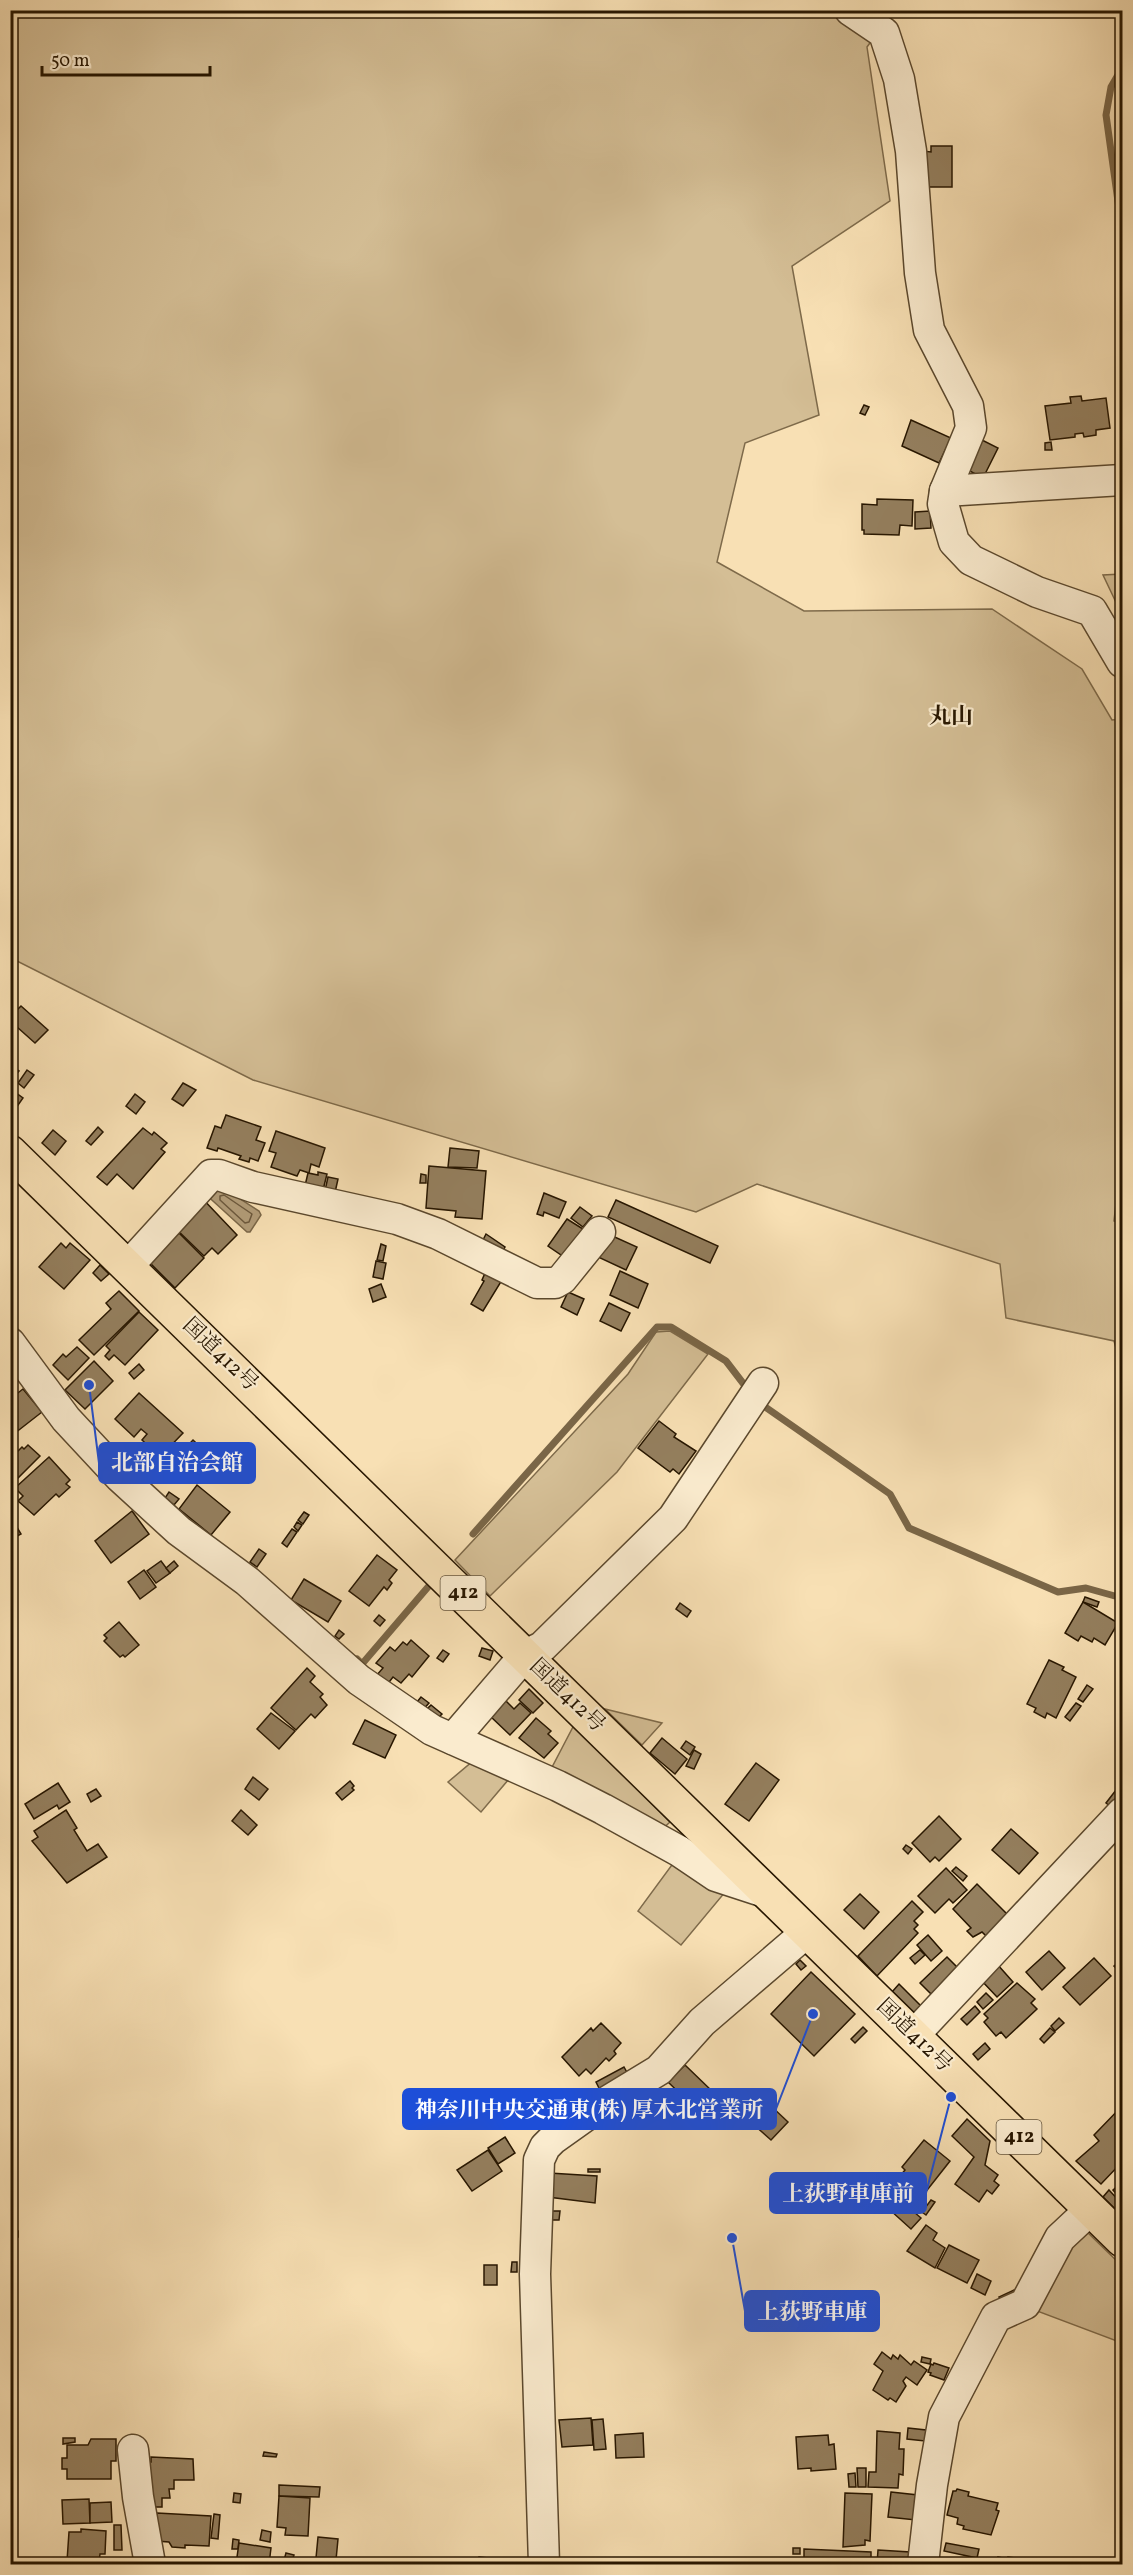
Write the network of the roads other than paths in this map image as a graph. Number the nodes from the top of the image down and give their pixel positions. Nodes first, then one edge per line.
1 (850, 10) edge
2 (1122, 480) edge
3 (945, 491) junction
4 (1122, 662) edge
5 (10, 1152) edge
6 (600, 1232) dead end
7 (129, 1266) junction
8 (10, 1343) edge
9 (20, 1376) edge
10 (758, 1391) dead end
11 (525, 1655) junction
12 (453, 1739) junction
13 (1122, 1813) edge
14 (768, 1893) junction
15 (807, 1932) junction
16 (913, 2036) junction
17 (1091, 2209) junction
18 (1122, 2240) edge
19 (133, 2450) dead end
20 (150, 2565) edge
21 (544, 2565) edge
22 (922, 2565) edge

1 - 3 street
2 - 3 street
3 - 4 street
5 - 7 highway, 国道412号 / 412
6 - 7 street
7 - 11 highway, 国道412号 / 412
8 - 9 street
9 - 12 street
10 - 11 street
11 - 12 street
11 - 14 highway, 国道412号 / 412
12 - 14 street
13 - 16 street
14 - 15 highway, 国道412号 / 412
15 - 16 highway, 国道412号 / 412
15 - 21 street
16 - 17 highway, 国道412号 / 412
17 - 18 highway, 国道412号 / 412
17 - 22 street
19 - 20 street

